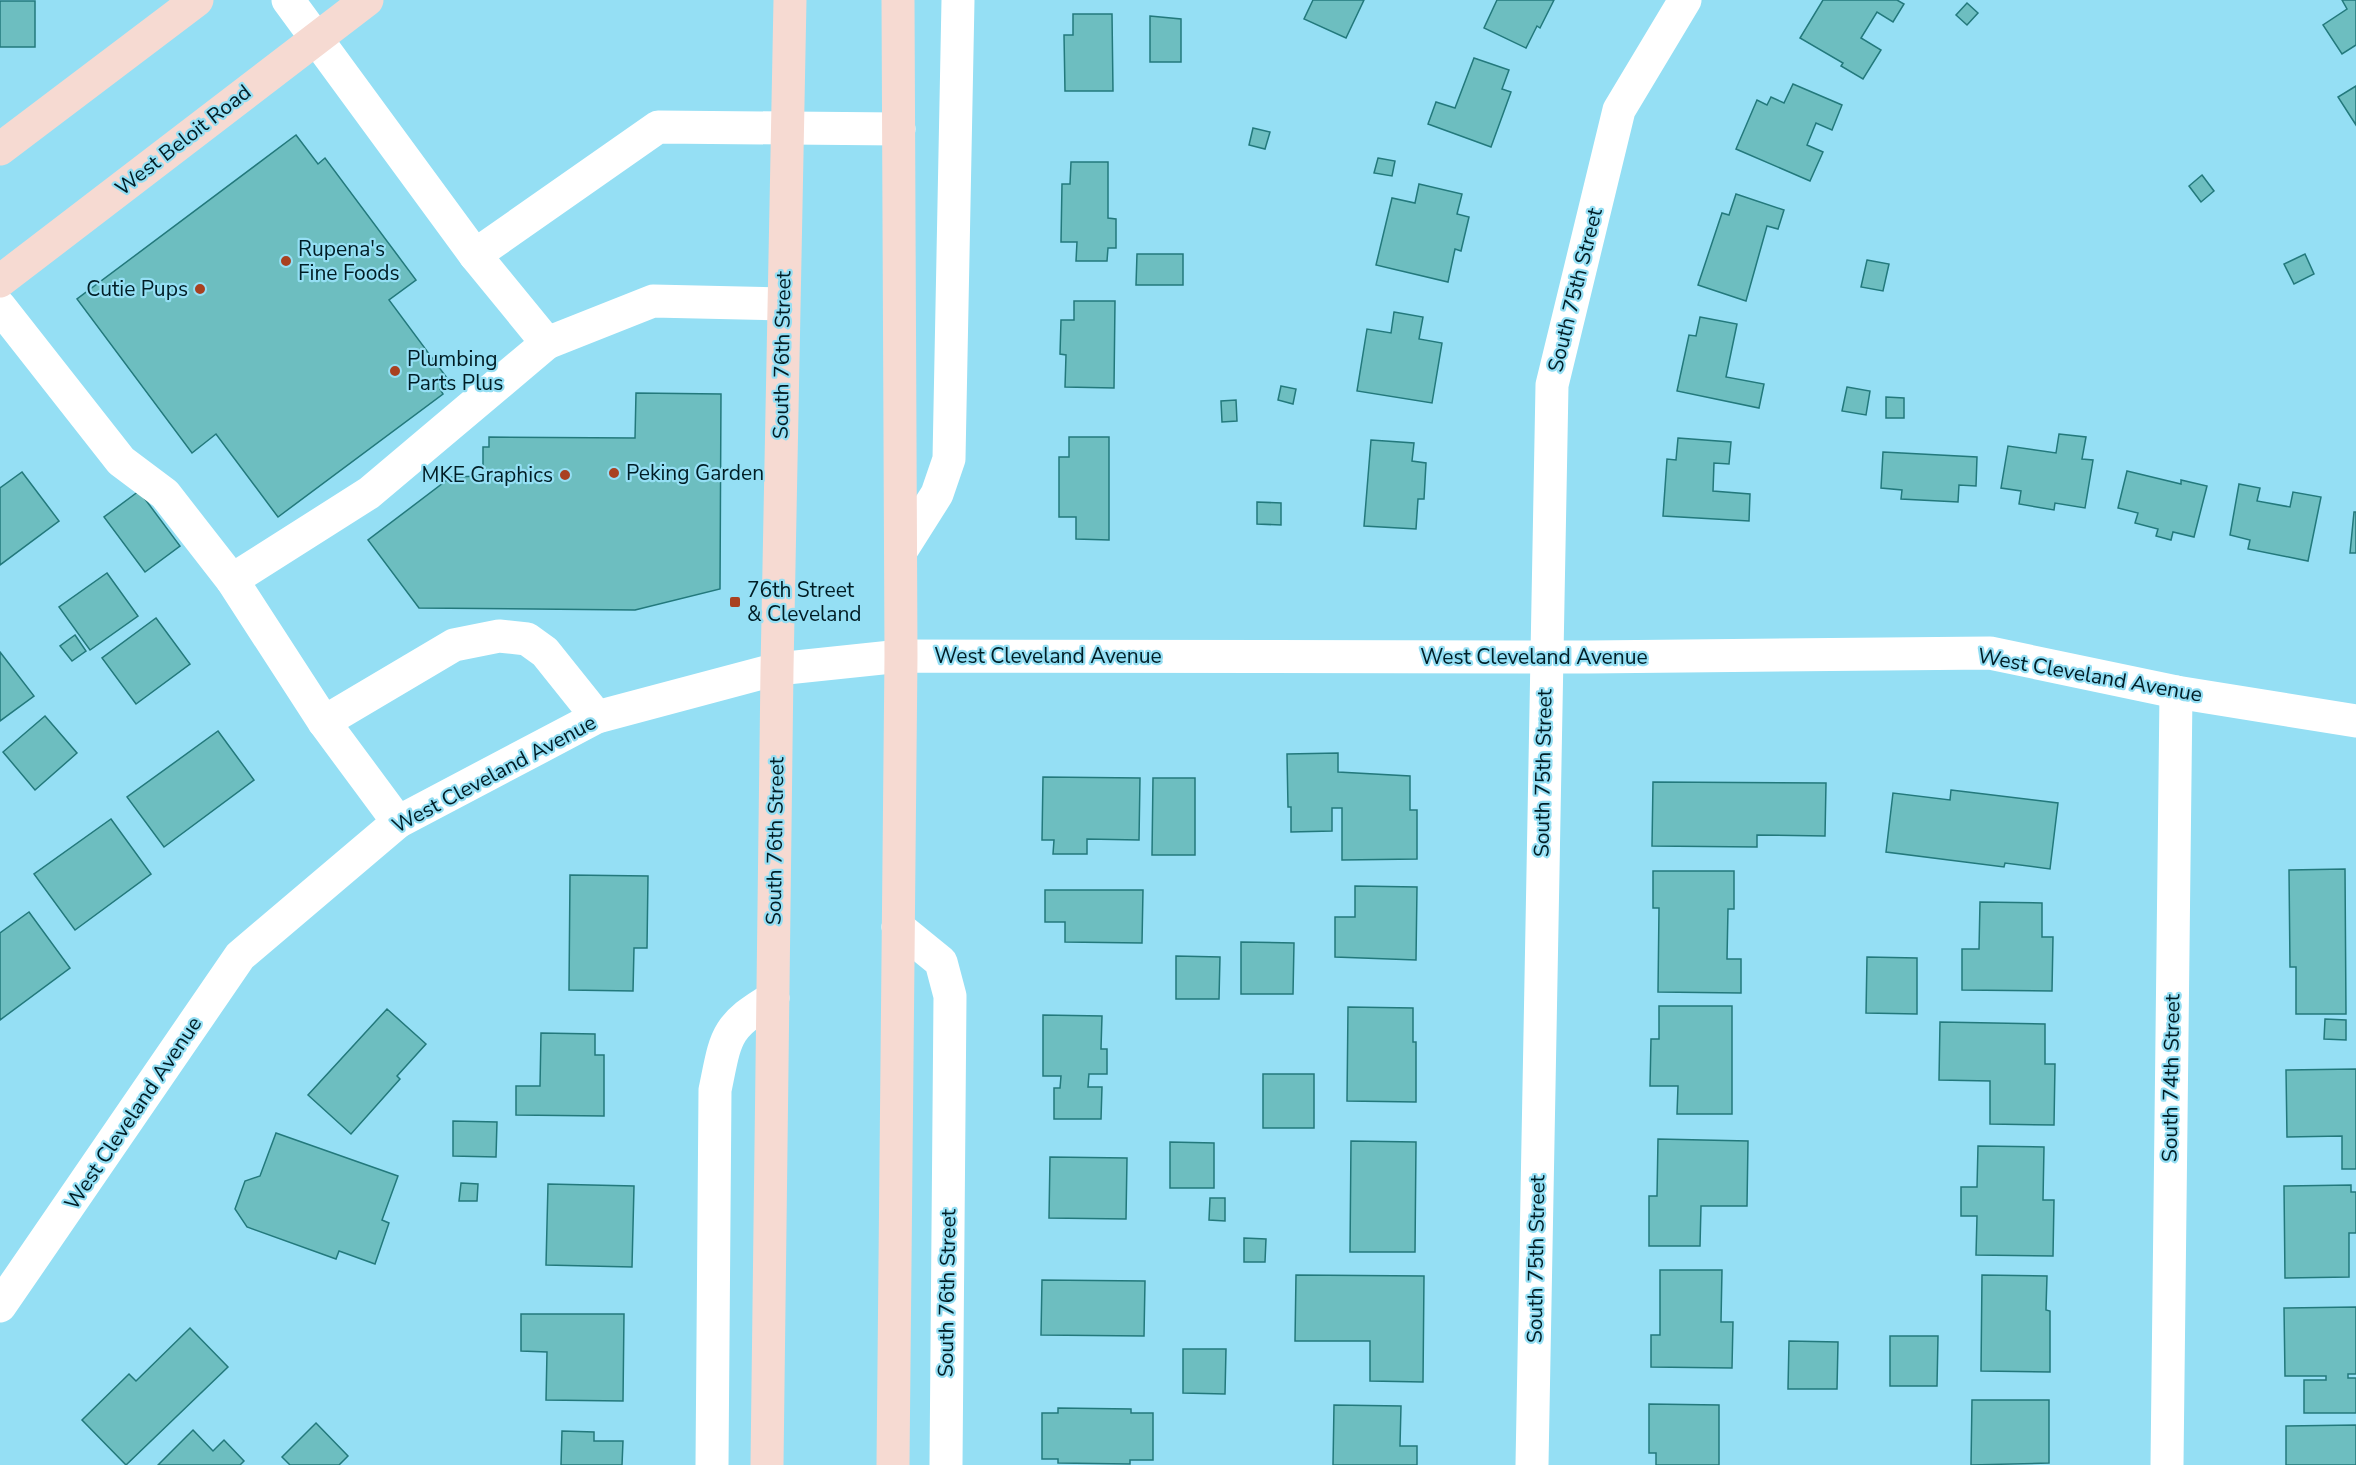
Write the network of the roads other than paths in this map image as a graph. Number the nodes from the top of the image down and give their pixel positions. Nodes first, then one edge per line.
1 (197, 0) edge
2 (288, 0) edge
3 (367, 0) edge
4 (790, 0) edge
5 (898, 0) edge
6 (958, 0) edge
7 (1685, 0) edge
8 (316, 38) junction
9 (788, 127) junction
10 (899, 129) junction
11 (0, 149) edge
12 (475, 255) junction
13 (0, 281) edge
14 (783, 304) junction
15 (0, 307) edge
16 (547, 343) junction
17 (901, 551) junction
18 (232, 580) junction
19 (901, 656) junction
20 (1545, 657) junction
21 (777, 669) junction
22 (2176, 692) junction
23 (597, 717) junction
24 (2356, 721) edge
25 (324, 722) junction
26 (398, 822) junction
27 (898, 927) junction
28 (773, 998) junction
29 (0, 1306) edge
30 (712, 1465) edge
31 (767, 1465) edge
32 (893, 1465) edge
33 (946, 1465) edge
34 (1532, 1465) edge
35 (2167, 1465) edge

1 - 11 main road
2 - 8 street
3 - 8 main road, West Beloit Road
4 - 9 main road, South 76th Street
5 - 10 main road
6 - 17 street
7 - 20 street, South 75th Street
8 - 12 street
8 - 13 main road, West Beloit Road
9 - 10 street
9 - 12 street
9 - 14 main road, South 76th Street
10 - 17 main road
12 - 16 street
14 - 16 street
14 - 21 main road, South 76th Street
15 - 18 street
16 - 18 street
17 - 19 main road
18 - 25 street
19 - 20 street, West Cleveland Avenue
19 - 21 street, West Cleveland Avenue
19 - 27 main road
20 - 22 street, West Cleveland Avenue
20 - 34 street, South 75th Street
21 - 23 street, West Cleveland Avenue
21 - 28 main road, South 76th Street
22 - 24 street, West Cleveland Avenue
22 - 35 street, South 74th Street
23 - 25 street
23 - 26 street, West Cleveland Avenue
25 - 26 street
26 - 29 street, West Cleveland Avenue
27 - 32 main road
27 - 33 street, South 76th Street
28 - 30 street
28 - 31 main road, South 76th Street

